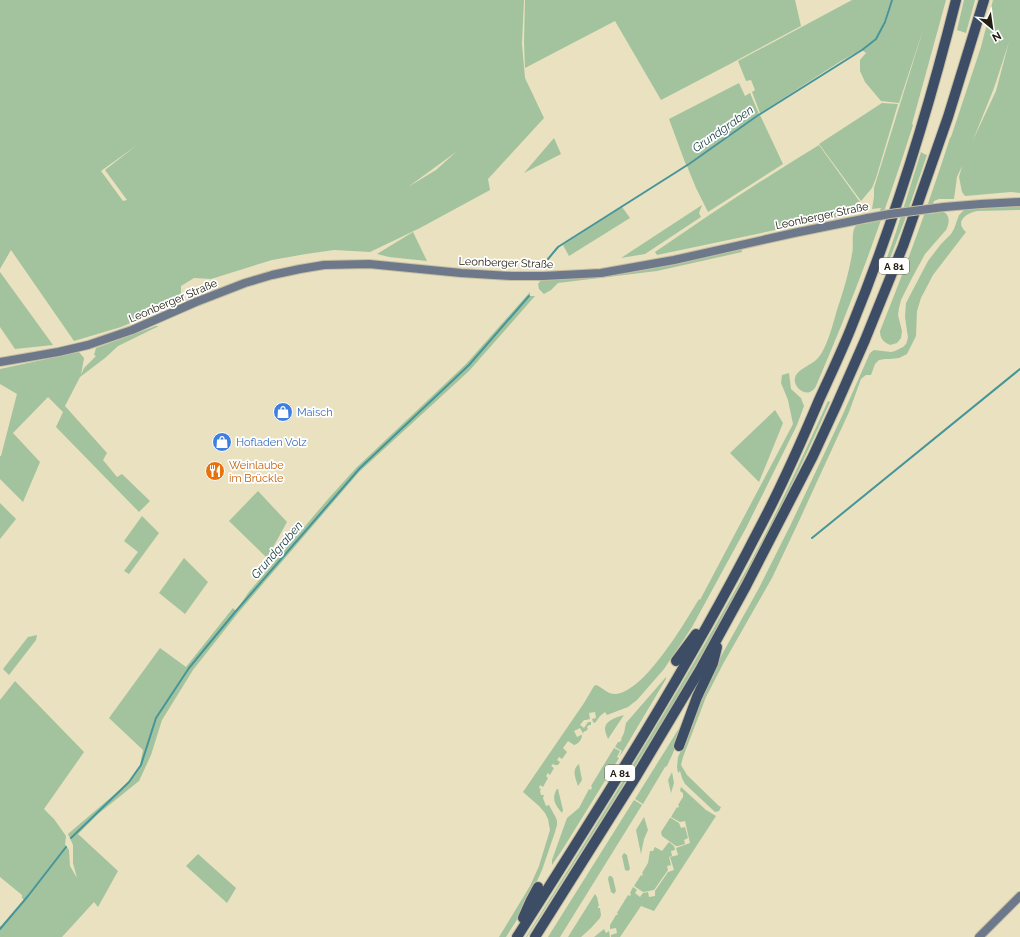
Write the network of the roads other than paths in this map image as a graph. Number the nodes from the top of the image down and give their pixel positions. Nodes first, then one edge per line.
1 (956, 0) edge
2 (984, 0) edge
3 (1020, 202) edge
4 (0, 362) edge
5 (718, 605) junction
6 (719, 635) junction
7 (676, 661) dead end
8 (679, 746) dead end
9 (538, 887) dead end
10 (1020, 896) edge
11 (516, 937) edge
12 (535, 937) edge
13 (979, 937) edge

1 - 5 highway, A 81
2 - 6 highway, A 81
3 - 4 main road, Leonberger Straße, bridge
5 - 7 highway
5 - 11 highway, A 81
6 - 8 highway
6 - 12 highway, A 81
9 - 11 highway
10 - 13 main road

